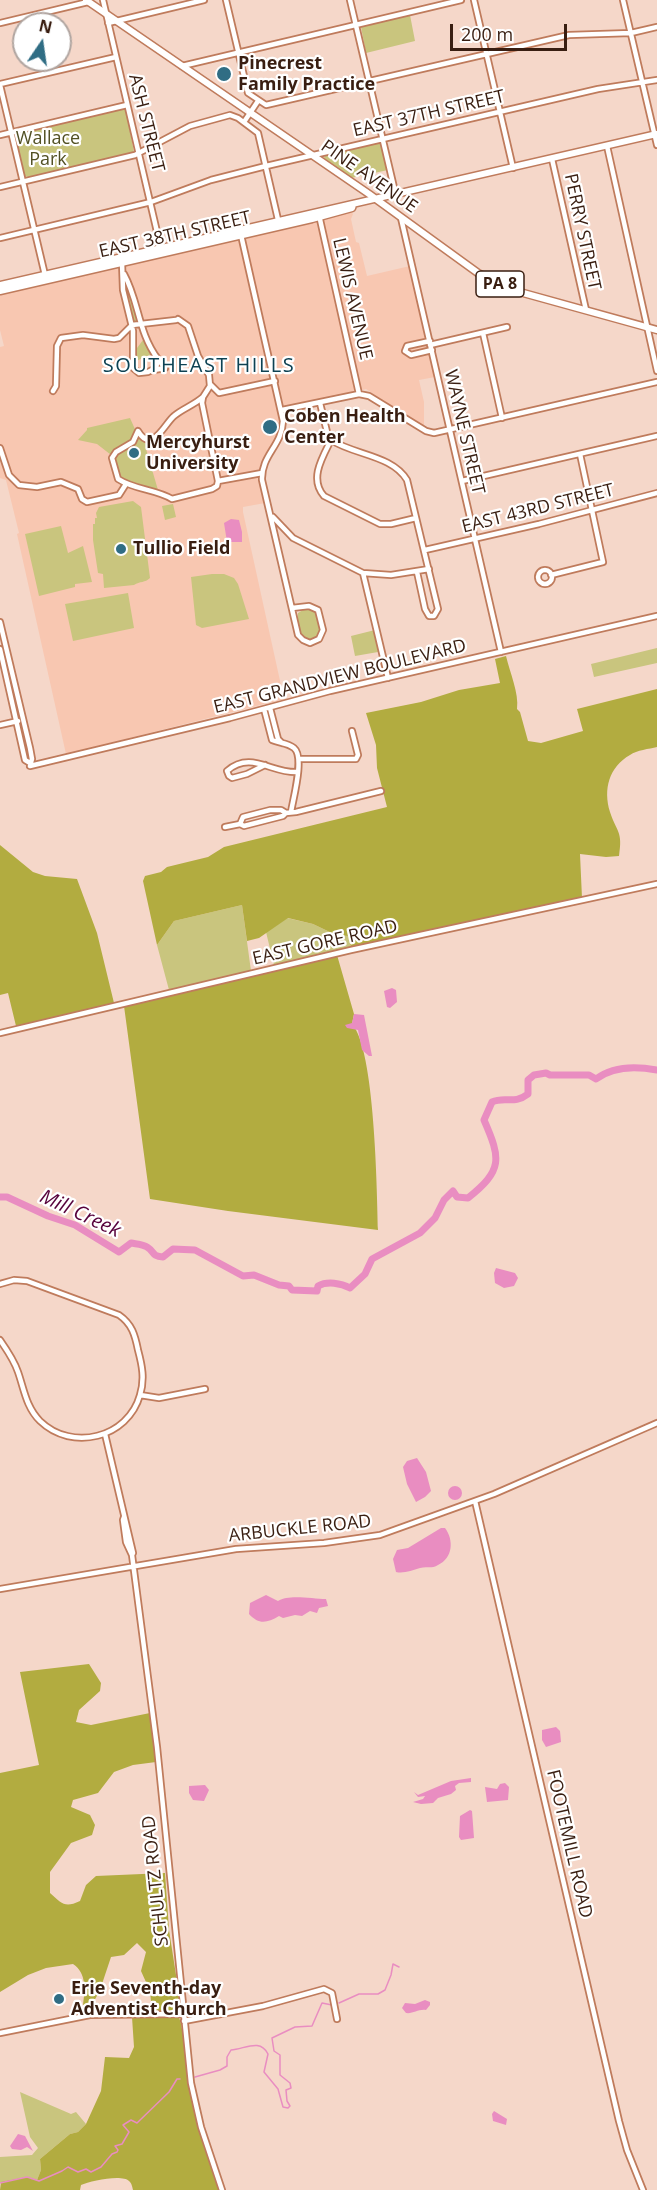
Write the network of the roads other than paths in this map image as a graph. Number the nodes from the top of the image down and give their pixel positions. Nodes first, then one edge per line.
1 (102, 0) edge
2 (204, 0) edge
3 (226, 0) edge
4 (350, 0) edge
5 (461, 0) edge
6 (474, 0) edge
7 (623, 0) edge
8 (88, 1) edge
9 (106, 13) junction
10 (117, 21) junction
11 (0, 23) edge
12 (108, 23) junction
13 (356, 25) junction
14 (657, 27) edge
15 (631, 33) junction
16 (238, 52) junction
17 (486, 54) junction
18 (116, 57) junction
19 (182, 66) junction
20 (657, 80) edge
21 (369, 82) junction
22 (642, 84) junction
23 (0, 85) edge
24 (258, 101) junction
25 (127, 105) junction
26 (500, 111) junction
27 (250, 112) junction
28 (244, 122) junction
29 (11, 132) junction
30 (0, 135) edge
31 (656, 135) edge
32 (382, 139) junction
33 (657, 145) edge
34 (607, 146) junction
35 (139, 153) junction
36 (312, 155) junction
37 (552, 159) junction
38 (266, 166) junction
39 (513, 168) junction
40 (22, 182) junction
41 (0, 187) edge
42 (396, 196) junction
43 (377, 200) junction
44 (151, 202) junction
45 (319, 214) junction
46 (401, 218) junction
47 (279, 223) junction
48 (34, 230) junction
49 (241, 232) junction
50 (0, 238) edge
51 (161, 250) junction
52 (121, 260) junction
53 (124, 274) junction
54 (45, 278) junction
55 (0, 285) edge
56 (0, 291) edge
57 (586, 310) junction
58 (141, 324) junction
59 (132, 325) junction
60 (507, 327) dead end
61 (647, 327) junction
62 (657, 330) edge
63 (483, 333) junction
64 (431, 345) junction
65 (657, 371) edge
66 (275, 381) junction
67 (657, 382) edge
68 (210, 384) junction
69 (53, 391) dead end
70 (359, 394) junction
71 (202, 397) junction
72 (320, 402) junction
73 (282, 410) junction
74 (502, 418) junction
75 (450, 430) junction
76 (657, 436) edge
77 (331, 440) junction
78 (0, 448) edge
79 (580, 454) junction
80 (262, 473) junction
81 (218, 481) junction
82 (462, 481) junction
83 (126, 484) junction
84 (657, 493) edge
85 (592, 510) junction
86 (271, 515) junction
87 (416, 518) junction
88 (475, 538) junction
89 (425, 550) junction
90 (429, 569) junction
91 (417, 572) junction
92 (363, 573) junction
93 (551, 575) dead end
94 (292, 608) junction
95 (657, 616) edge
96 (0, 622) edge
97 (0, 649) edge
98 (501, 652) junction
99 (388, 678) junction
100 (270, 708) junction
101 (264, 709) junction
102 (23, 720) junction
103 (17, 721) junction
104 (0, 725) edge
105 (352, 731) dead end
106 (282, 743) junction
107 (300, 759) junction
108 (30, 765) junction
109 (265, 765) junction
110 (298, 772) junction
111 (381, 791) dead end
112 (288, 813) junction
113 (240, 824) junction
114 (225, 827) dead end
115 (657, 884) edge
116 (0, 1033) edge
117 (0, 1284) edge
118 (0, 1340) edge
119 (205, 1389) dead end
120 (140, 1395) junction
121 (657, 1422) edge
122 (105, 1434) junction
123 (475, 1501) junction
124 (133, 1566) junction
125 (0, 1589) edge
126 (183, 2014) junction
127 (337, 2019) dead end
128 (184, 2021) junction
129 (0, 2033) edge
130 (222, 2190) edge
131 (643, 2190) edge

1 - 9 street, ASH STREET
2 - 10 street
3 - 16 street
4 - 13 street
5 - 13 street
6 - 17 street
7 - 15 street
8 - 9 main road, PINE AVENUE / PA 8
8 - 11 street
9 - 10 main road, PINE AVENUE / PA 8
9 - 12 street, ASH STREET
10 - 12 street
10 - 19 main road, PINE AVENUE / PA 8
12 - 18 street, ASH STREET
13 - 16 street
13 - 21 street
14 - 15 street
15 - 17 street
15 - 22 street
16 - 19 street
16 - 24 street
17 - 21 street
17 - 26 street
18 - 23 street
18 - 25 street, ASH STREET
19 - 27 main road, PINE AVENUE / PA 8
20 - 22 street, EAST 37TH STREET
21 - 24 street
21 - 32 street
22 - 26 street, EAST 37TH STREET
22 - 31 street
23 - 29 street
24 - 27 street
25 - 29 street
25 - 35 street, ASH STREET
26 - 32 street, EAST 37TH STREET
26 - 39 street
27 - 28 street
27 - 36 main road, PINE AVENUE / PA 8
28 - 35 street
28 - 38 street
29 - 30 street
29 - 40 street
31 - 33 street
31 - 34 main road, EAST 38TH STREET
32 - 36 street, EAST 37TH STREET
32 - 42 street
34 - 37 main road, EAST 38TH STREET
34 - 61 street
35 - 40 street
35 - 44 street, ASH STREET
36 - 38 street, EAST 37TH STREET
36 - 43 main road, PINE AVENUE / PA 8
37 - 39 main road, EAST 38TH STREET
37 - 57 street, PERRY STREET
38 - 44 street, EAST 37TH STREET
38 - 47 street
39 - 42 main road, EAST 38TH STREET
40 - 41 street
40 - 48 street
42 - 43 main road, EAST 38TH STREET
43 - 45 main road, EAST 38TH STREET
43 - 46 main road, PINE AVENUE / PA 8
44 - 48 street, EAST 37TH STREET
44 - 51 street, ASH STREET
45 - 47 main road, EAST 38TH STREET
45 - 70 street, LEWIS AVENUE
46 - 57 main road, PINE AVENUE / PA 8
46 - 64 street, WAYNE STREET
47 - 49 main road, EAST 38TH STREET
48 - 50 street, EAST 37TH STREET
48 - 54 street
49 - 51 main road, EAST 38TH STREET
49 - 66 street
51 - 52 main road, EAST 38TH STREET
52 - 53 street
52 - 54 main road, EAST 38TH STREET
53 - 58 street
53 - 59 street
54 - 55 main road, EAST 38TH STREET
54 - 56 main road, EAST 38TH STREET
57 - 61 main road, PINE AVENUE / PA 8
58 - 59 street
58 - 59 street
58 - 68 street
59 - 69 street
60 - 63 street
61 - 62 main road, PINE AVENUE / PA 8
61 - 65 street
63 - 64 street
63 - 74 street
64 - 64 street
64 - 75 street, WAYNE STREET
66 - 68 street
66 - 73 street
67 - 74 street
68 - 71 street
70 - 72 street
70 - 75 street
71 - 81 street
71 - 83 street
72 - 73 street
72 - 77 street
73 - 80 street
74 - 75 street
75 - 82 street, WAYNE STREET
76 - 79 street
77 - 87 street
77 - 87 street
78 - 83 street
79 - 82 street
79 - 85 street
80 - 81 street
80 - 86 street
81 - 83 street
82 - 88 street, WAYNE STREET
84 - 85 street, EAST 43RD STREET
85 - 88 street, EAST 43RD STREET
85 - 93 street
86 - 92 street
86 - 94 street
87 - 89 street
88 - 89 street, EAST 43RD STREET
88 - 98 street, WAYNE STREET
89 - 90 street
90 - 91 street
90 - 91 street
91 - 92 street
92 - 99 street
94 - 94 street
95 - 98 street, EAST GRANDVIEW BOULEVARD
96 - 102 street
97 - 103 street
98 - 99 street, EAST GRANDVIEW BOULEVARD
99 - 100 street, EAST GRANDVIEW BOULEVARD
100 - 101 street, EAST GRANDVIEW BOULEVARD
100 - 106 street
101 - 106 street
101 - 108 street, EAST GRANDVIEW BOULEVARD
102 - 103 street
102 - 108 street
103 - 104 street
103 - 108 street
105 - 107 street
106 - 107 street
107 - 110 street
109 - 109 street
109 - 110 street
110 - 112 street
111 - 112 street
112 - 113 street
112 - 113 street
113 - 114 street
115 - 116 street, EAST GORE ROAD
117 - 120 street
118 - 122 street
119 - 120 street
120 - 122 street
121 - 123 street, ARBUCKLE ROAD
122 - 124 street, SCHULTZ ROAD
123 - 124 street, ARBUCKLE ROAD
123 - 131 street, FOOTEMILL ROAD
124 - 125 street, ARBUCKLE ROAD
124 - 126 street, SCHULTZ ROAD
126 - 128 street, SCHULTZ ROAD
126 - 129 street
127 - 128 street
128 - 130 street, SCHULTZ ROAD

